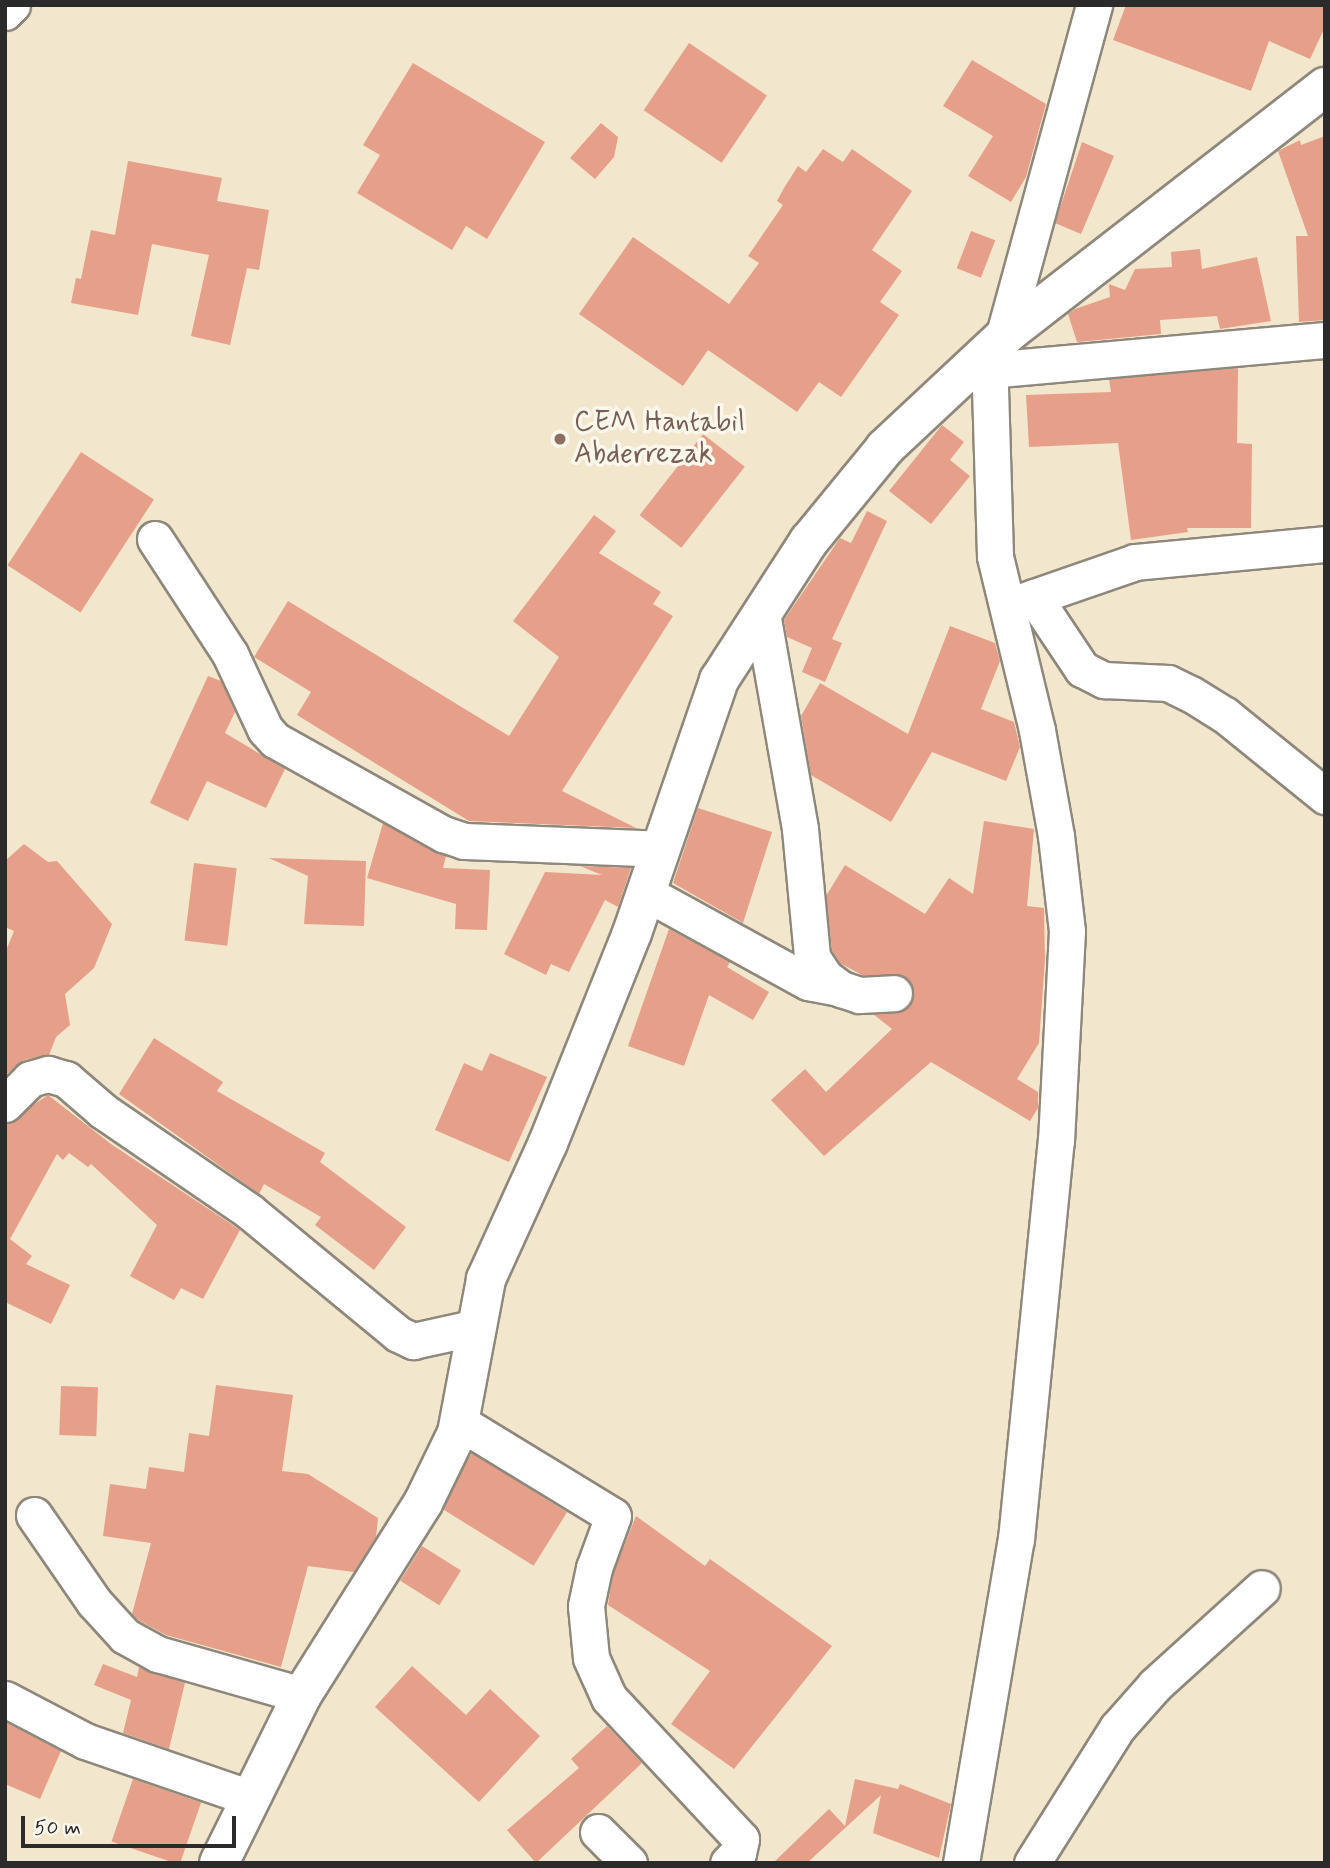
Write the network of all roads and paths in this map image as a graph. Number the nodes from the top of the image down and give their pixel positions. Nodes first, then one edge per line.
1 (12, 5) edge
2 (1094, 5) edge
3 (5, 12) edge
4 (1325, 87) edge
5 (1325, 340) edge
6 (993, 353) junction
7 (155, 539) dead end
8 (1325, 544) edge
9 (1021, 602) junction
10 (762, 613) junction
11 (1325, 796) edge
12 (661, 849) junction
13 (646, 893) junction
14 (841, 989) junction
15 (894, 993) dead end
16 (5, 1104) edge
17 (477, 1327) junction
18 (459, 1422) junction
19 (34, 1515) dead end
20 (1262, 1588) dead end
21 (302, 1695) junction
22 (5, 1699) edge
23 (251, 1798) junction
24 (598, 1832) dead end
25 (222, 1861) edge
26 (629, 1863) edge
27 (728, 1863) edge
28 (961, 1863) edge
29 (1032, 1863) edge

1 - 3 street
2 - 6 street
4 - 6 street
5 - 6 street
6 - 9 street
6 - 10 street
7 - 12 street
8 - 9 street
9 - 11 street
9 - 28 street
10 - 12 street
10 - 14 street
12 - 13 street
13 - 14 street
13 - 17 street
14 - 15 street
16 - 17 street
17 - 18 street
18 - 21 street
18 - 27 street
19 - 21 street
20 - 29 street
21 - 23 street
22 - 23 street
23 - 25 street
24 - 26 street

